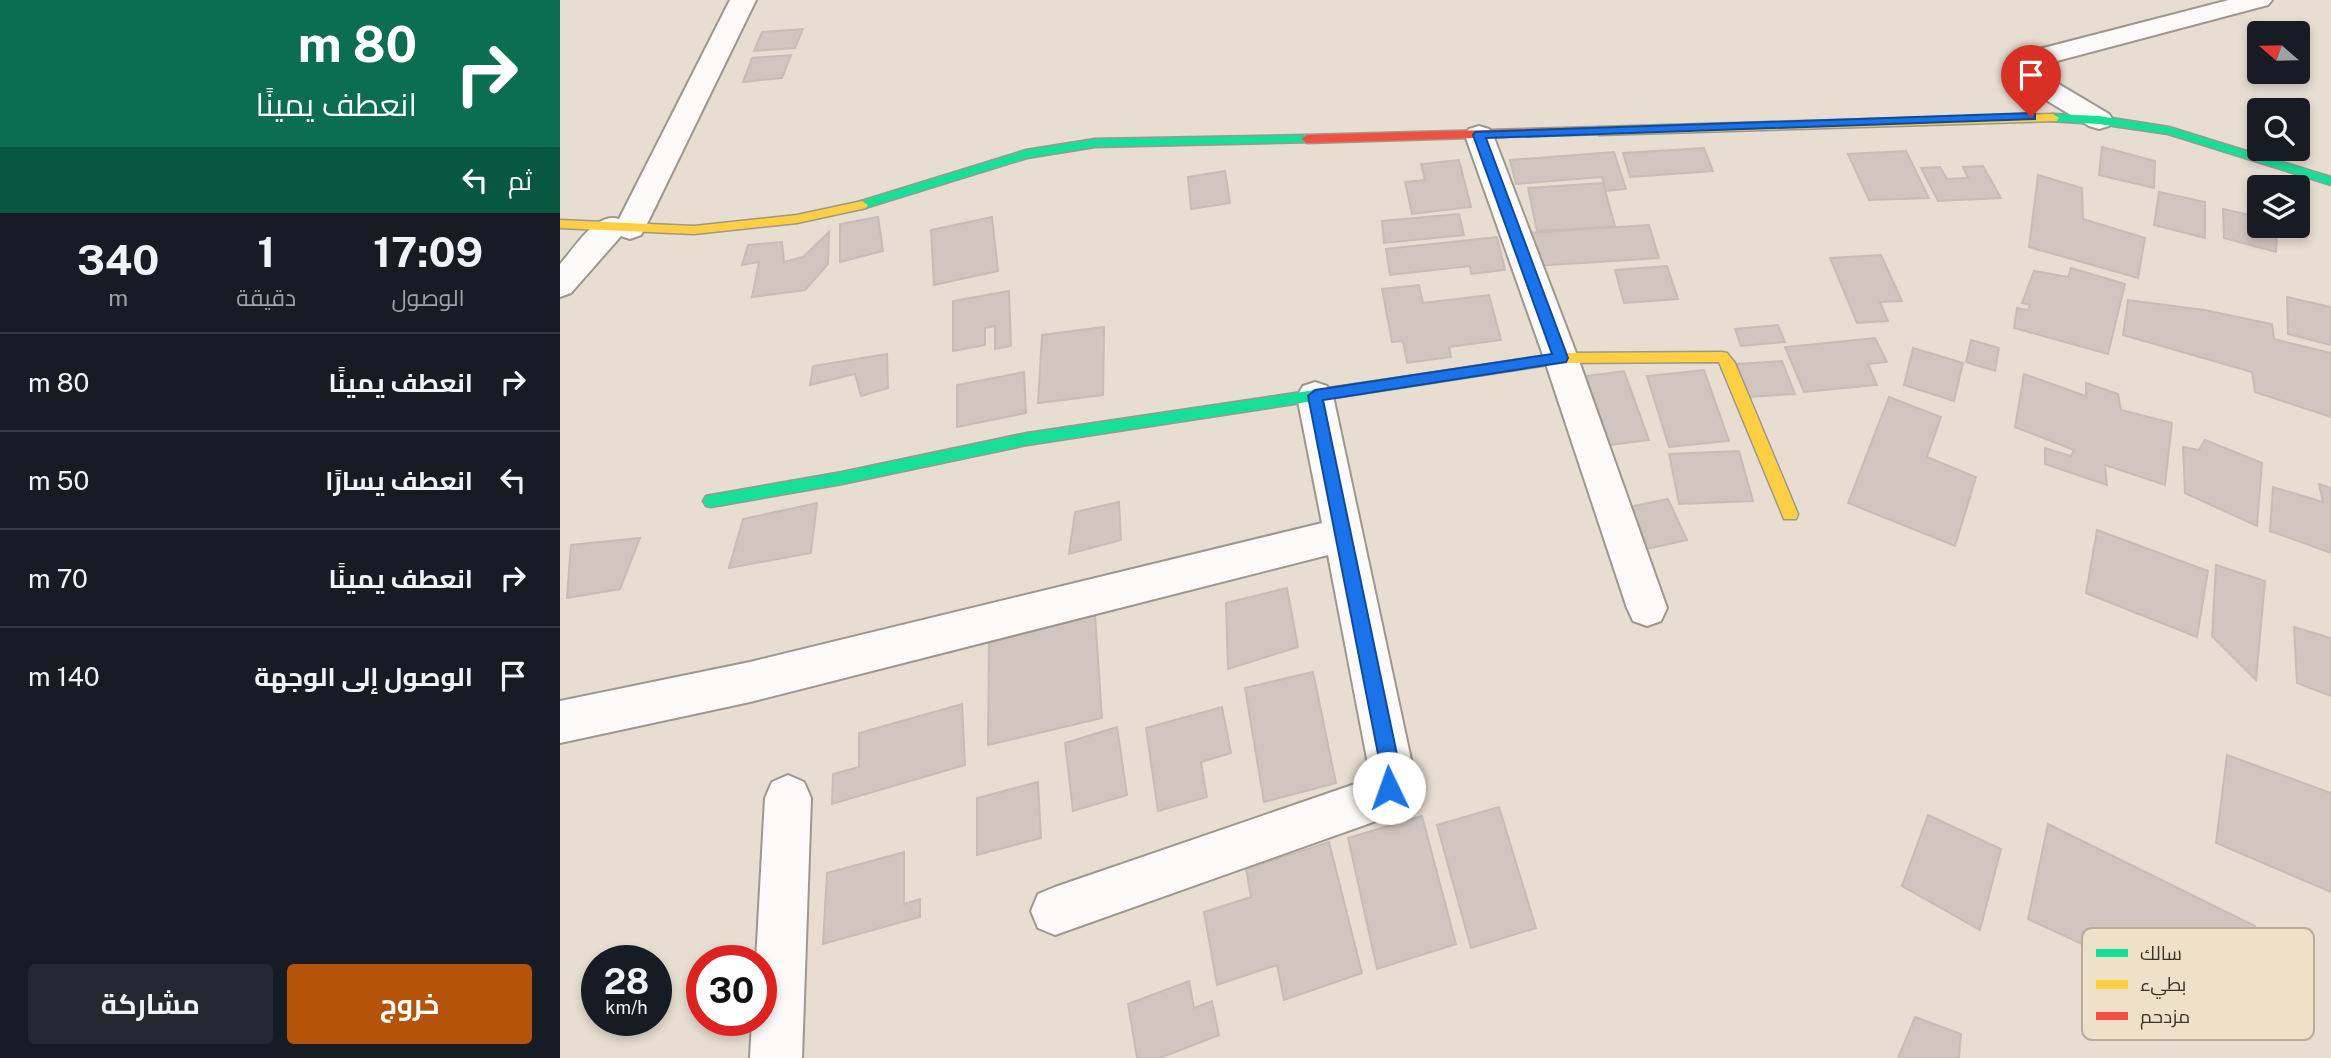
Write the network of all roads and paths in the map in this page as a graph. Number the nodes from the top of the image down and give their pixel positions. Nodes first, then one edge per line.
1 (743, 0) edge
2 (2259, 0) edge
3 (2099, 120) junction
4 (1479, 135) junction
5 (2331, 181) edge
6 (560, 224) edge
7 (621, 227) junction
8 (560, 285) edge
9 (1561, 358) junction
10 (1315, 396) junction
11 (712, 501) dead end
12 (1790, 514) dead end
13 (1342, 535) junction
14 (1647, 608) dead end
15 (560, 722) edge
16 (788, 798) dead end
17 (1055, 911) dead end
18 (776, 1058) edge

1 - 7 street
2 - 3 street
3 - 4 street
3 - 5 street
4 - 7 street
4 - 9 street
6 - 7 street
7 - 8 street
9 - 10 street
9 - 12 street
9 - 14 street
10 - 11 street
10 - 13 street
13 - 15 street
13 - 17 street
16 - 18 street

